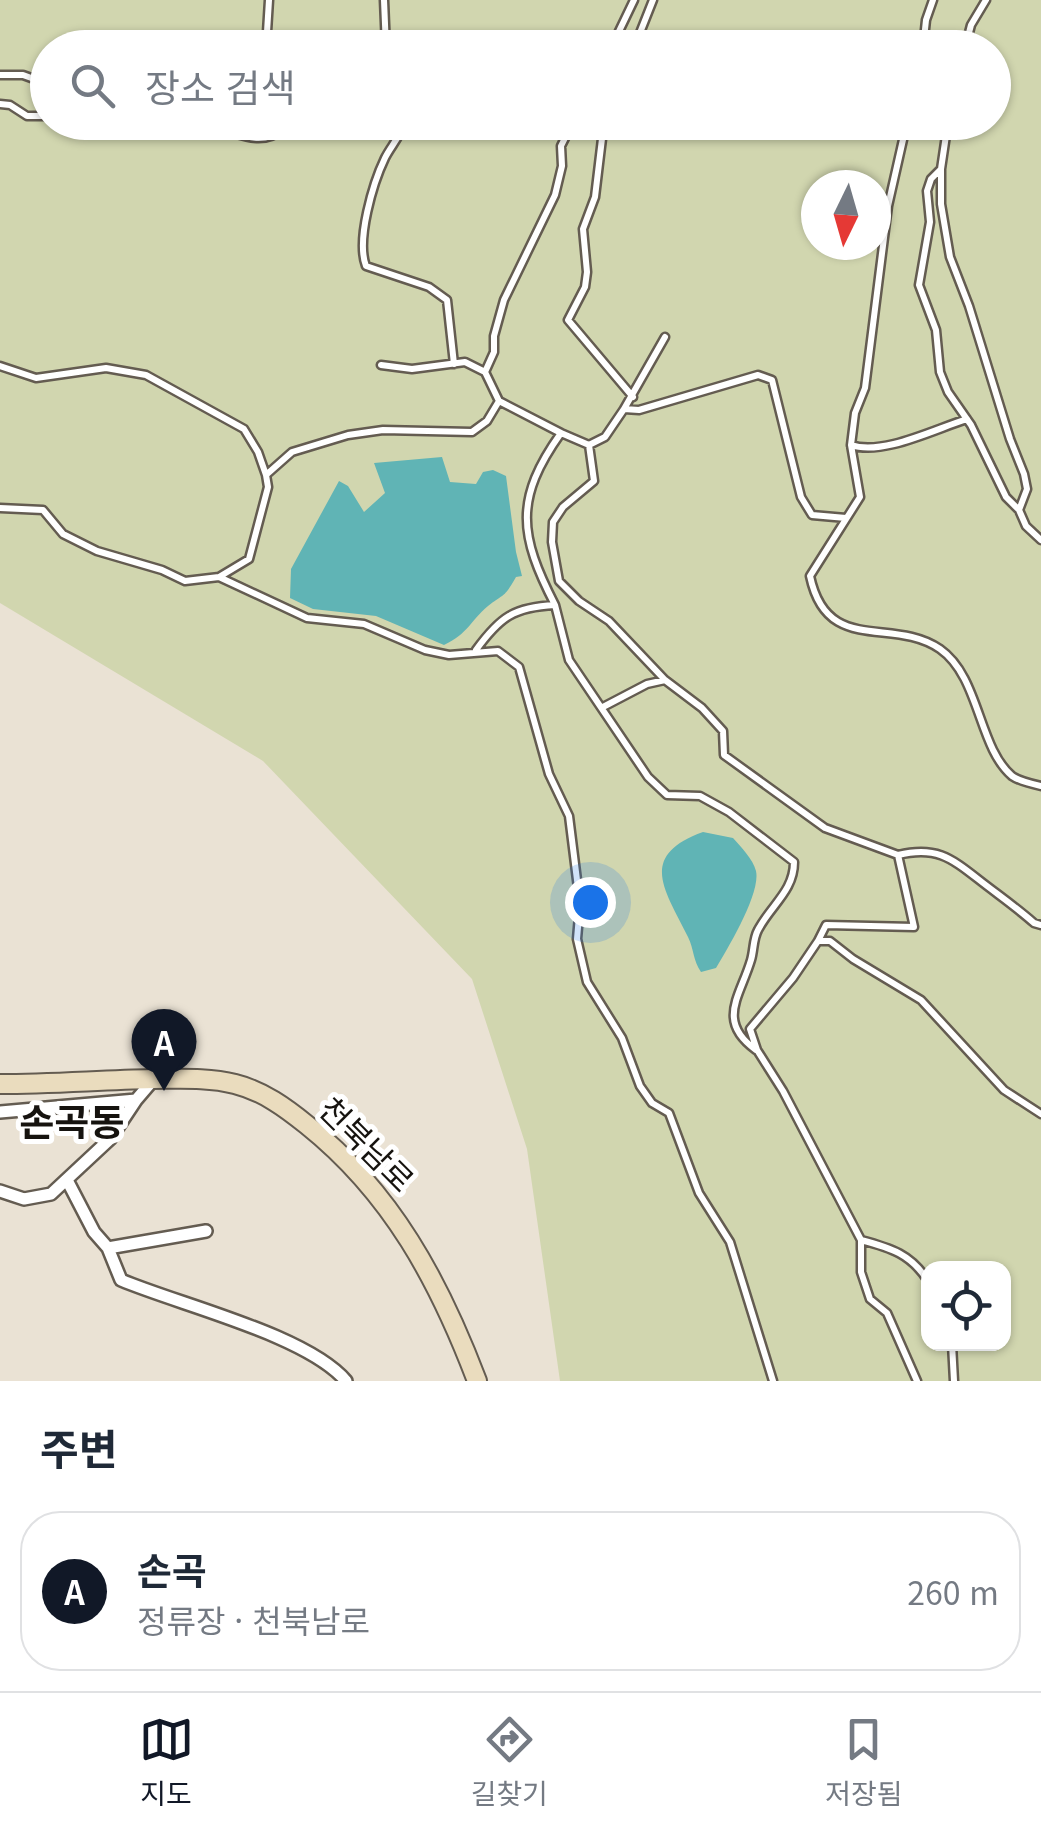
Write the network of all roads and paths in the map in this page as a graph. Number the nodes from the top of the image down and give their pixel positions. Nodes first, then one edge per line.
1 (269, 0) edge
2 (384, 0) edge
3 (634, 0) edge
4 (653, 0) edge
5 (934, 0) edge
6 (986, 0) edge
7 (267, 30) edge
8 (385, 30) edge
9 (620, 30) edge
10 (641, 30) edge
11 (925, 30) edge
12 (969, 30) edge
13 (0, 75) edge
14 (30, 78) edge
15 (0, 104) edge
16 (30, 116) edge
17 (395, 140) edge
18 (564, 140) edge
19 (602, 140) edge
20 (903, 140) edge
21 (945, 140) edge
22 (941, 169) junction
23 (666, 337) dead end
24 (454, 364) junction
25 (0, 366) edge
26 (381, 366) dead end
27 (485, 372) junction
28 (633, 397) junction
29 (499, 401) junction
30 (624, 409) junction
31 (967, 419) junction
32 (560, 433) junction
33 (851, 444) junction
34 (590, 445) junction
35 (266, 475) junction
36 (0, 508) edge
37 (1019, 510) junction
38 (846, 518) junction
39 (1041, 540) edge
40 (219, 577) junction
41 (555, 605) junction
42 (476, 651) junction
43 (665, 680) junction
44 (603, 707) junction
45 (1041, 786) edge
46 (898, 854) junction
47 (1041, 925) edge
48 (818, 941) junction
49 (757, 1050) junction
50 (154, 1079) junction
51 (0, 1084) edge
52 (136, 1100) junction
53 (0, 1112) edge
54 (1041, 1114) edge
55 (67, 1180) junction
56 (0, 1190) edge
57 (206, 1231) dead end
58 (861, 1240) junction
59 (108, 1248) junction
60 (921, 1270) edge
61 (952, 1351) edge
62 (346, 1381) edge
63 (477, 1381) edge
64 (773, 1381) edge
65 (917, 1381) edge
66 (954, 1381) edge

1 - 7 lane
2 - 8 lane
3 - 9 lane
4 - 10 lane
5 - 11 lane
6 - 12 lane
13 - 14 lane
15 - 16 lane
17 - 24 lane
18 - 27 lane
19 - 28 lane
20 - 33 lane
21 - 22 lane
22 - 31 lane
22 - 37 lane
23 - 28 lane
24 - 26 lane
24 - 27 lane
25 - 35 lane
27 - 29 lane
28 - 30 lane
29 - 32 lane
29 - 35 lane
30 - 34 lane
30 - 38 lane
31 - 33 lane
31 - 37 lane
32 - 34 lane
32 - 41 lane
33 - 38 lane
34 - 43 lane
35 - 40 lane
36 - 40 lane
37 - 39 lane
38 - 45 lane
40 - 42 lane
41 - 42 lane
41 - 44 lane
42 - 64 lane
43 - 44 lane
43 - 46 lane
44 - 49 lane
46 - 47 lane
46 - 48 lane
48 - 49 lane
48 - 54 lane
49 - 58 lane
50 - 51 main road, 천북남로
50 - 52 street
50 - 63 main road, 천북남로
52 - 53 street
52 - 55 street
55 - 56 street
55 - 59 street
57 - 59 street
58 - 60 lane
58 - 65 lane
59 - 62 street
61 - 66 lane

